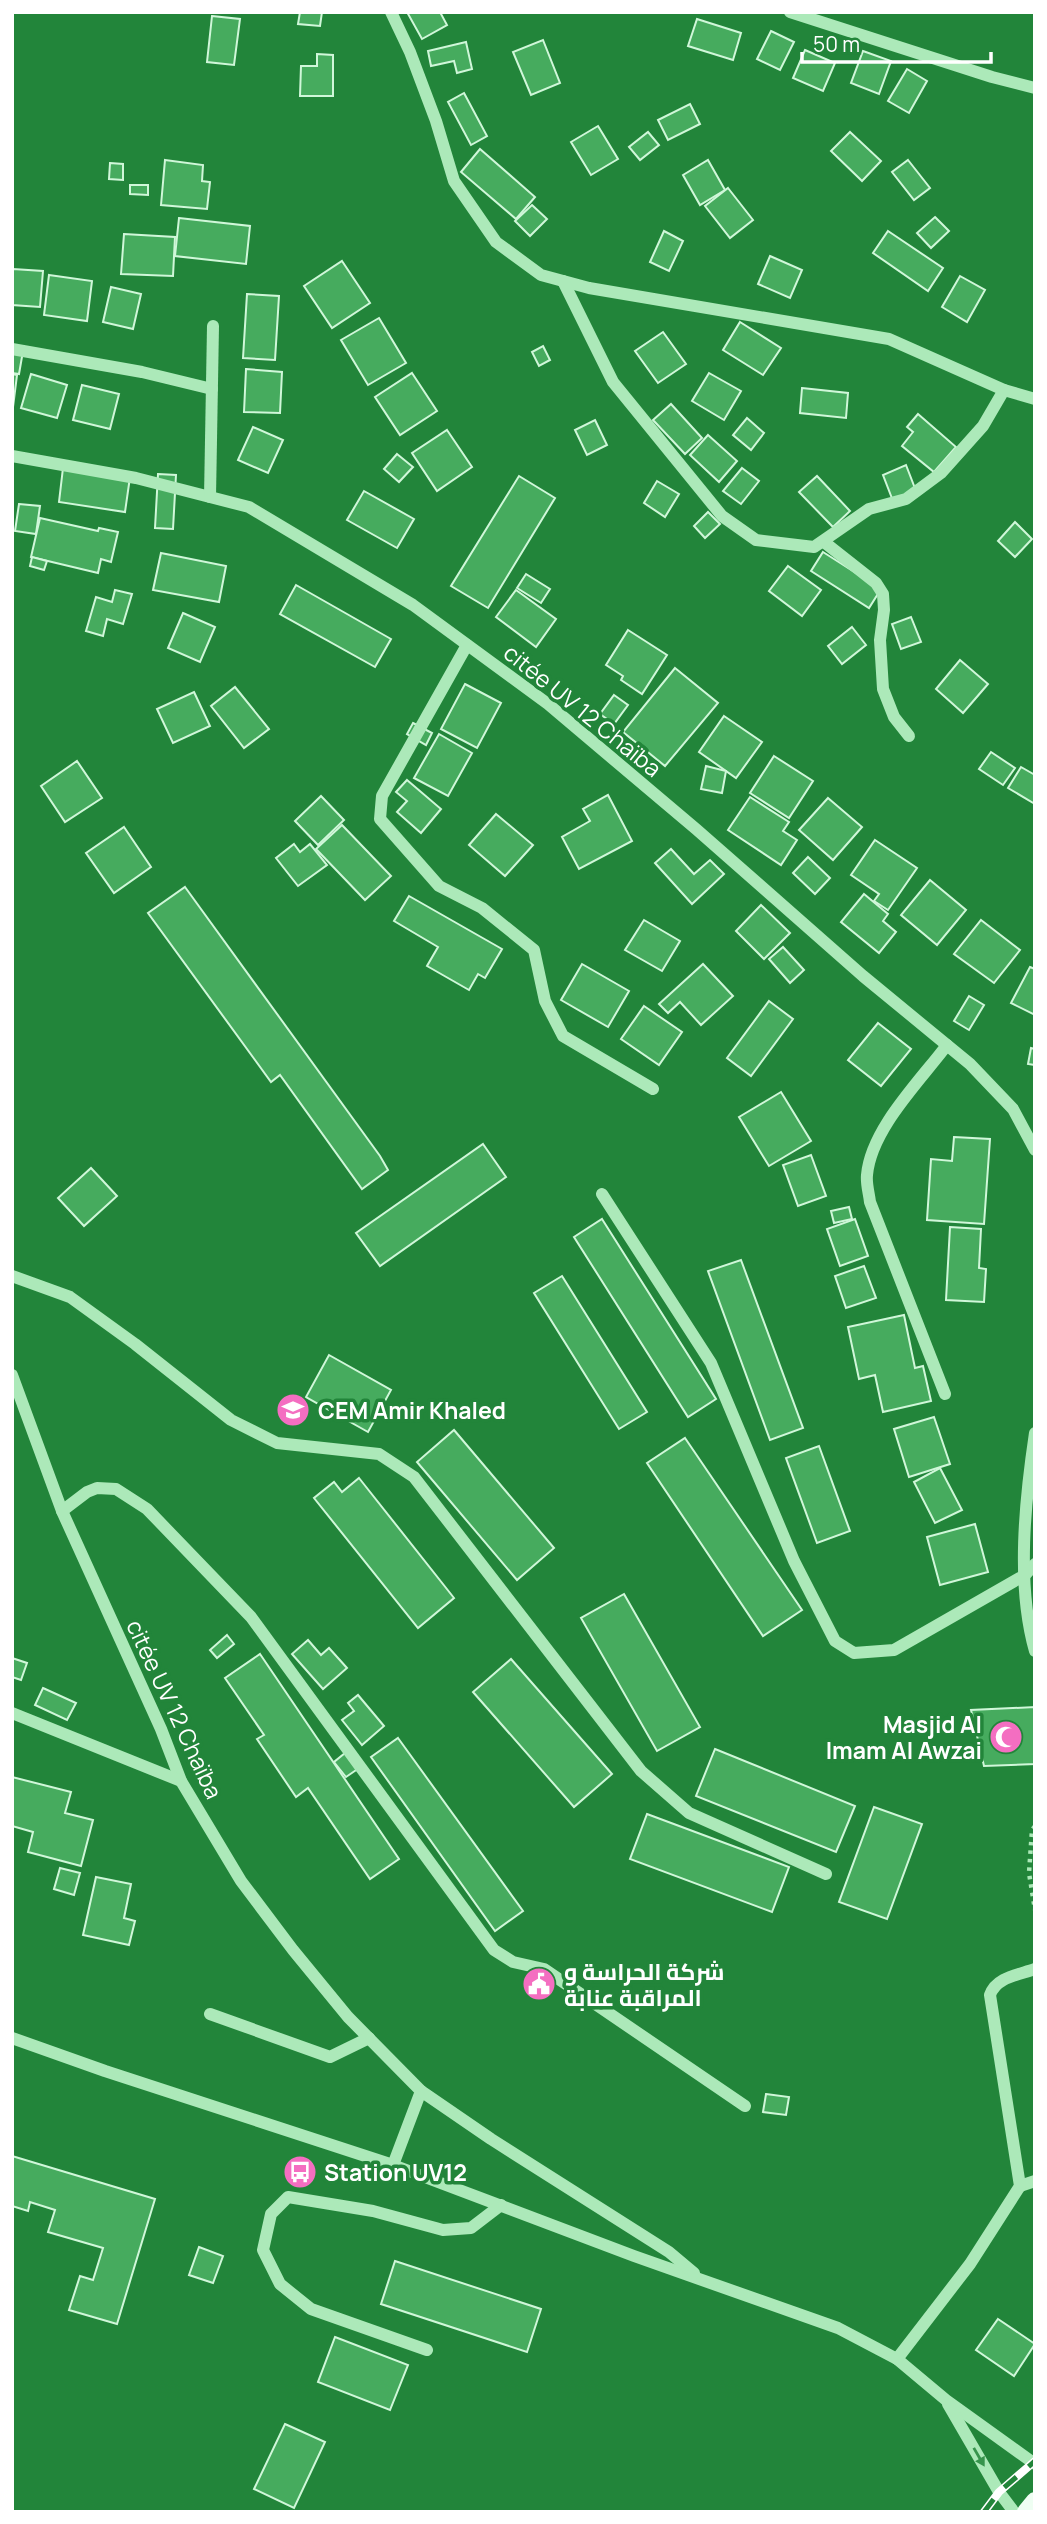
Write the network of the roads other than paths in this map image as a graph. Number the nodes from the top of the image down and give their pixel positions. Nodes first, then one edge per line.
1 (391, 12) edge
2 (790, 12) edge
3 (1035, 88) edge
4 (563, 281) junction
5 (213, 326) dead end
6 (12, 349) edge
7 (212, 389) junction
8 (1004, 390) junction
9 (1035, 399) edge
10 (12, 456) edge
11 (210, 497) junction
12 (824, 542) junction
13 (467, 645) junction
14 (909, 736) dead end
15 (947, 1045) junction
16 (653, 1089) dead end
17 (1035, 1150) edge
18 (602, 1194) dead end
19 (12, 1276) edge
20 (12, 1375) edge
21 (945, 1394) dead end
22 (1035, 1433) edge
23 (62, 1511) junction
24 (1035, 1564) edge
25 (1025, 1575) junction
26 (1035, 1651) edge
27 (12, 1713) edge
28 (181, 1781) junction
29 (826, 1874) dead end
30 (1035, 1969) edge
31 (210, 2014) dead end
32 (12, 2038) edge
33 (369, 2038) junction
34 (421, 2091) junction
35 (745, 2106) dead end
36 (393, 2165) junction
37 (1035, 2181) edge
38 (1020, 2186) junction
39 (501, 2205) junction
40 (702, 2280) junction
41 (427, 2350) dead end
42 (897, 2359) junction
43 (946, 2400) junction
44 (1035, 2464) edge
45 (1035, 2501) edge
46 (1014, 2512) edge
47 (1026, 2512) edge

1 - 4 street
2 - 3 street
4 - 8 street
4 - 12 street
5 - 7 street
6 - 7 street
7 - 11 street
8 - 9 street
8 - 12 street
10 - 11 street, citée UV 12 Chaïba
11 - 13 street, citée UV 12 Chaïba
12 - 14 street
13 - 15 street, citée UV 12 Chaïba
13 - 16 street
15 - 17 street, citée UV 12 Chaïba
15 - 21 street
18 - 25 street
19 - 29 street
20 - 23 street, citée UV 12 Chaïba
22 - 25 street
23 - 28 street, citée UV 12 Chaïba
23 - 35 street
24 - 25 street
25 - 26 street
27 - 28 street
28 - 33 street, citée UV 12 Chaïba
30 - 38 street
31 - 33 street
32 - 36 street
33 - 34 street, citée UV 12 Chaïba
34 - 36 street
34 - 40 street, citée UV 12 Chaïba
36 - 39 street
37 - 38 street
38 - 42 street
39 - 40 street
39 - 41 street
40 - 42 street
42 - 43 street
43 - 44 street
43 -> 46 street
45 - 47 main road

